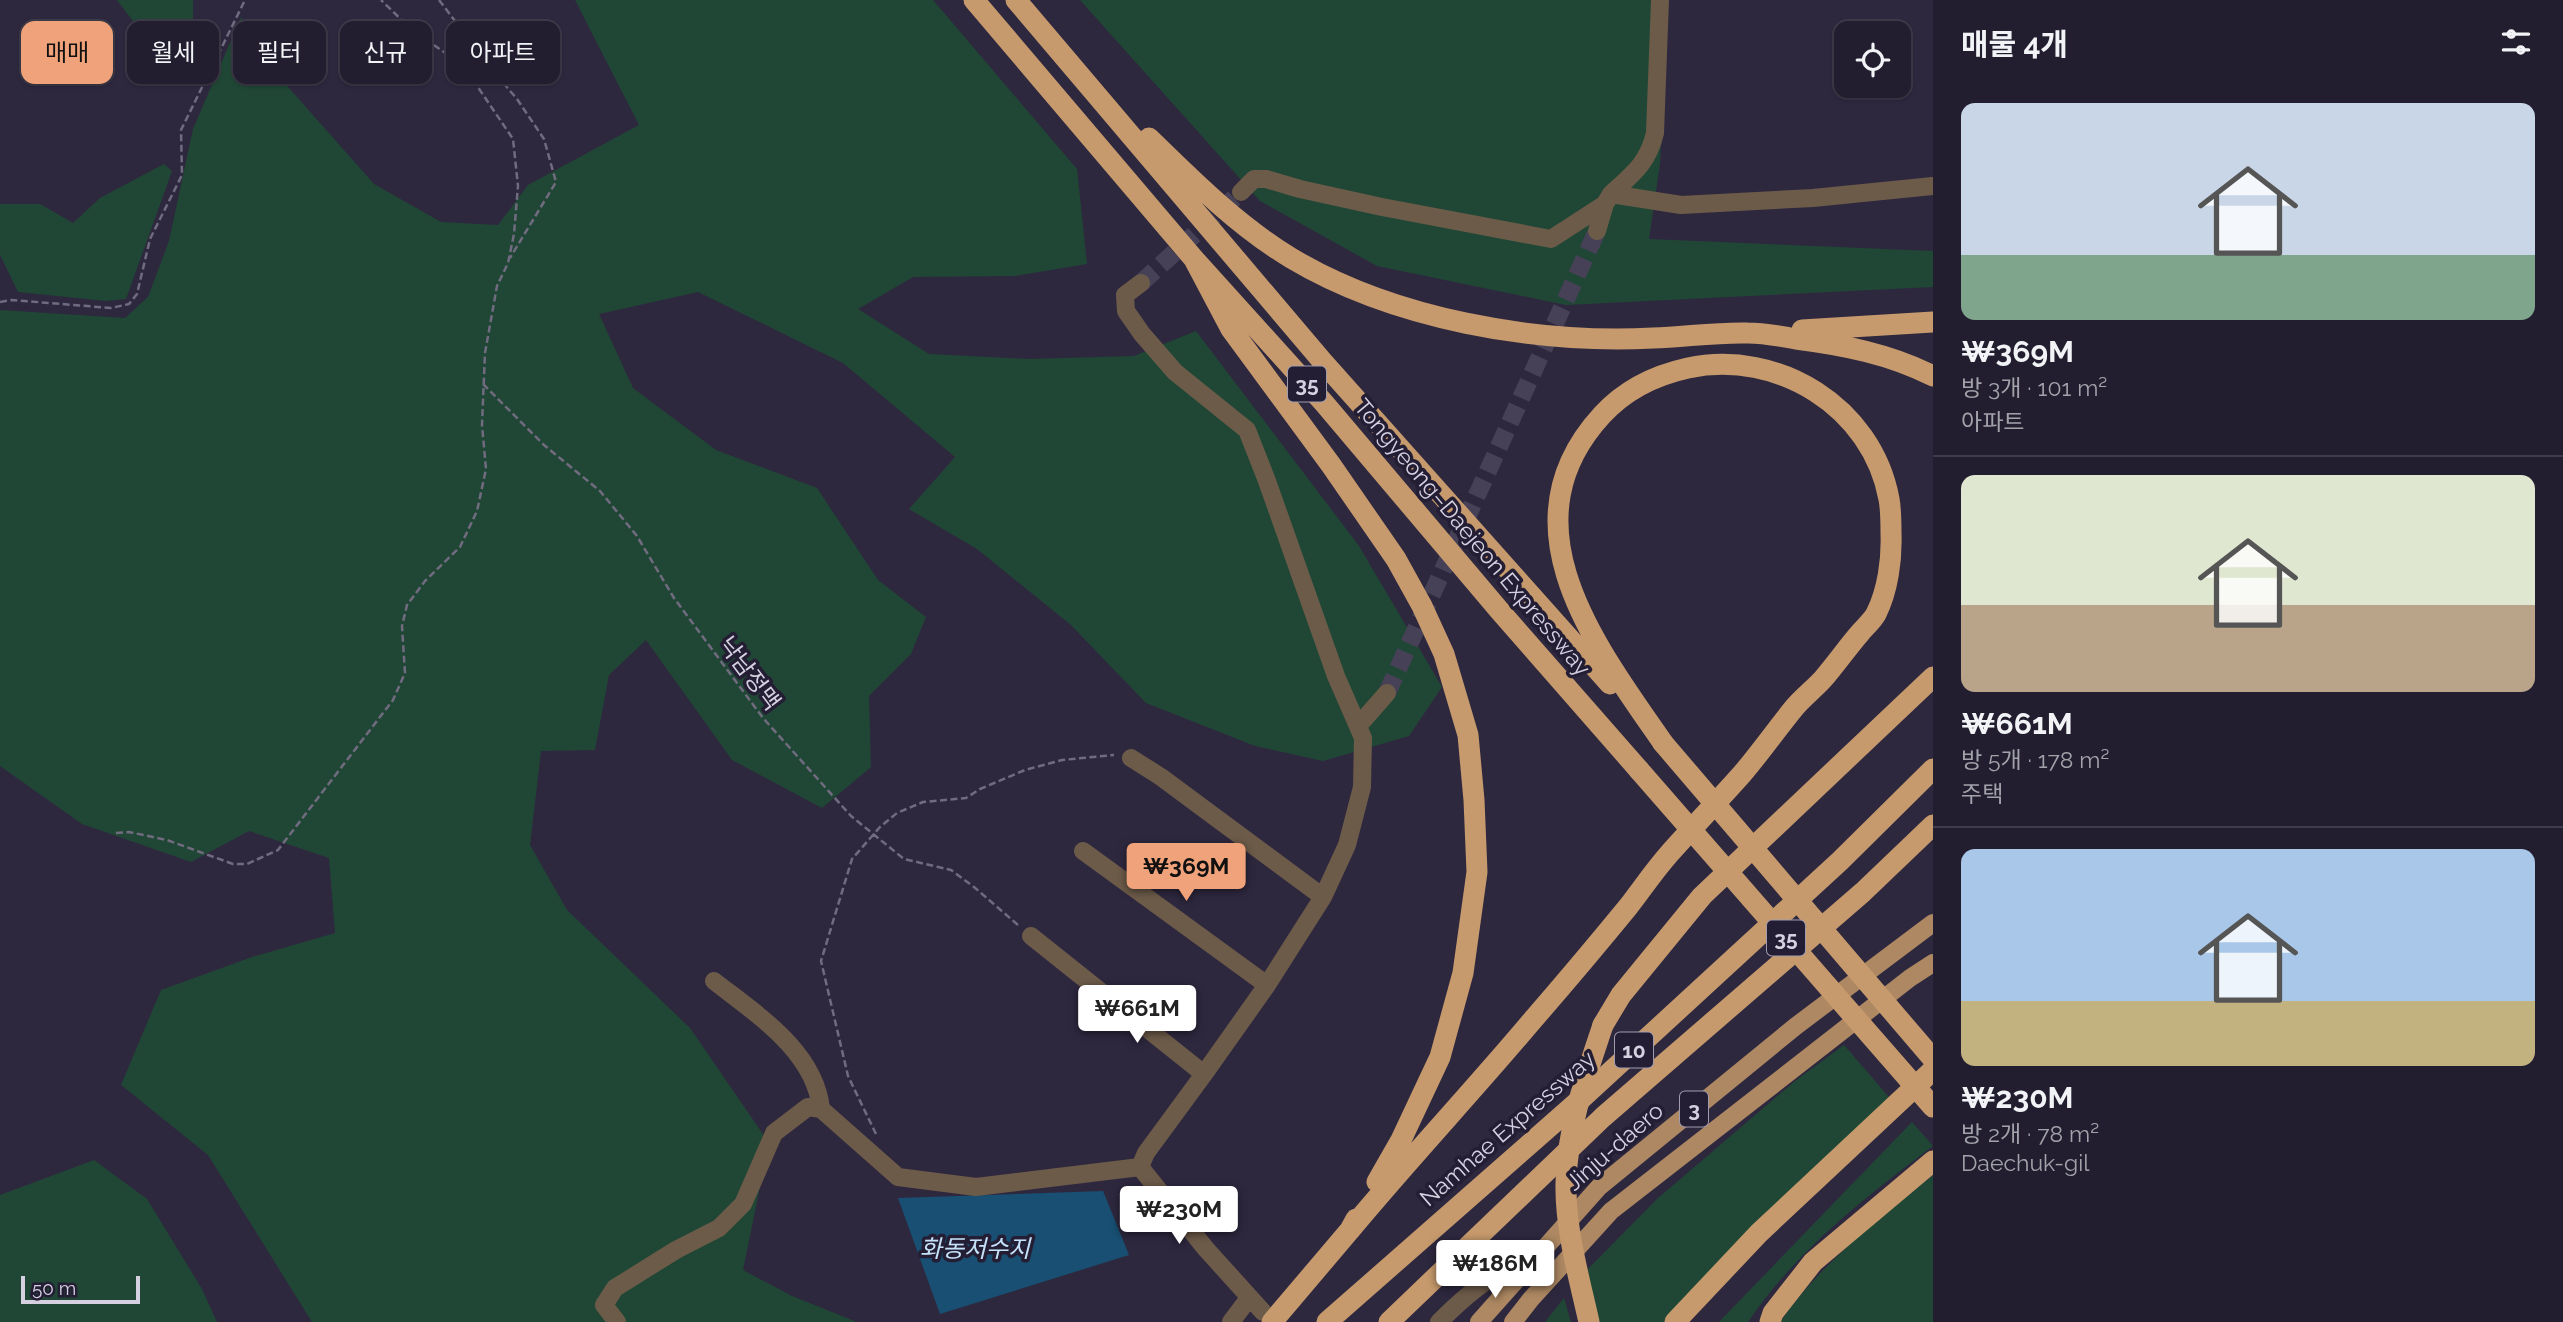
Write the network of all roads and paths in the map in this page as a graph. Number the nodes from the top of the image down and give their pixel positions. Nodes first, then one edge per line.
1 (245, 0) edge
2 (381, 0) edge
3 (439, 0) edge
4 (974, 0) edge
5 (1016, 0) edge
6 (1660, 0) edge
7 (1054, 43) junction
8 (1933, 186) edge
9 (1241, 192) tunnel mouth
10 (1608, 199) junction
11 (1597, 231) tunnel mouth
12 (1194, 259) junction
13 (508, 263) junction
14 (1141, 283) tunnel mouth
15 (0, 302) edge
16 (1933, 322) edge
17 (1752, 332) junction
18 (1933, 376) edge
19 (483, 384) junction
20 (1933, 677) edge
21 (1387, 693) tunnel mouth
22 (1358, 726) junction
23 (1662, 743) junction
24 (1131, 758) joint
25 (1933, 769) edge
26 (1933, 825) edge
27 (116, 833) dead end
28 (872, 835) junction
29 (1083, 851) dead end
30 (1323, 897) junction
31 (1933, 923) edge
32 (1031, 936) joint
33 (1933, 963) edge
34 (714, 981) dead end
35 (1267, 985) junction
36 (1933, 1059) edge
37 (1933, 1070) edge
38 (1204, 1074) junction
39 (1933, 1107) edge
40 (821, 1109) junction
41 (880, 1141) dead end
42 (1933, 1161) edge
43 (1140, 1167) junction
44 (1350, 1230) junction
45 (1536, 1255) junction
46 (1249, 1298) junction
47 (1267, 1317) edge
48 (617, 1322) edge
49 (1231, 1322) edge
50 (1327, 1322) edge
51 (1389, 1322) edge
52 (1439, 1322) edge
53 (1479, 1322) edge
54 (1513, 1322) edge
55 (1589, 1322) edge
56 (1675, 1322) edge
57 (1769, 1322) edge

1 - 15 path
2 - 13 path
3 - 13 path
4 - 12 highway, Tongyeong–Daejeon Expressway / 35
5 - 7 highway, Tongyeong–Daejeon Expressway / 35
6 - 10 street
7 - 17 highway
7 - 23 highway, Tongyeong–Daejeon Expressway / 35
8 - 10 street
9 - 10 street
10 - 11 street
12 - 39 highway, Tongyeong–Daejeon Expressway / 35, bridge
12 - 44 highway
13 - 19 path
14 - 22 street
16 - 17 highway
17 - 18 highway
19 - 27 path
19 - 28 path, 낙남정맥
20 - 55 highway, bridge
21 - 22 street
22 - 30 street
23 - 36 highway, Tongyeong–Daejeon Expressway / 35, bridge
23 - 44 highway
24 - 28 path
24 - 30 street
25 - 50 highway, Namhae Expressway / 10
26 - 51 highway, 10
28 - 32 path, 낙남정맥
28 - 41 path
29 - 35 street
30 - 35 street
31 - 45 main road, Jinju-daero / 3
32 - 38 street
33 - 54 main road, Jinju-daero / 3
34 - 40 street
35 - 38 street
37 - 56 highway
38 - 43 street
40 - 43 street
40 - 48 street
42 - 57 highway
43 - 46 street
44 - 47 highway
45 - 52 street
45 - 53 main road, Jinju-daero / 3
46 - 47 street
46 - 49 street

